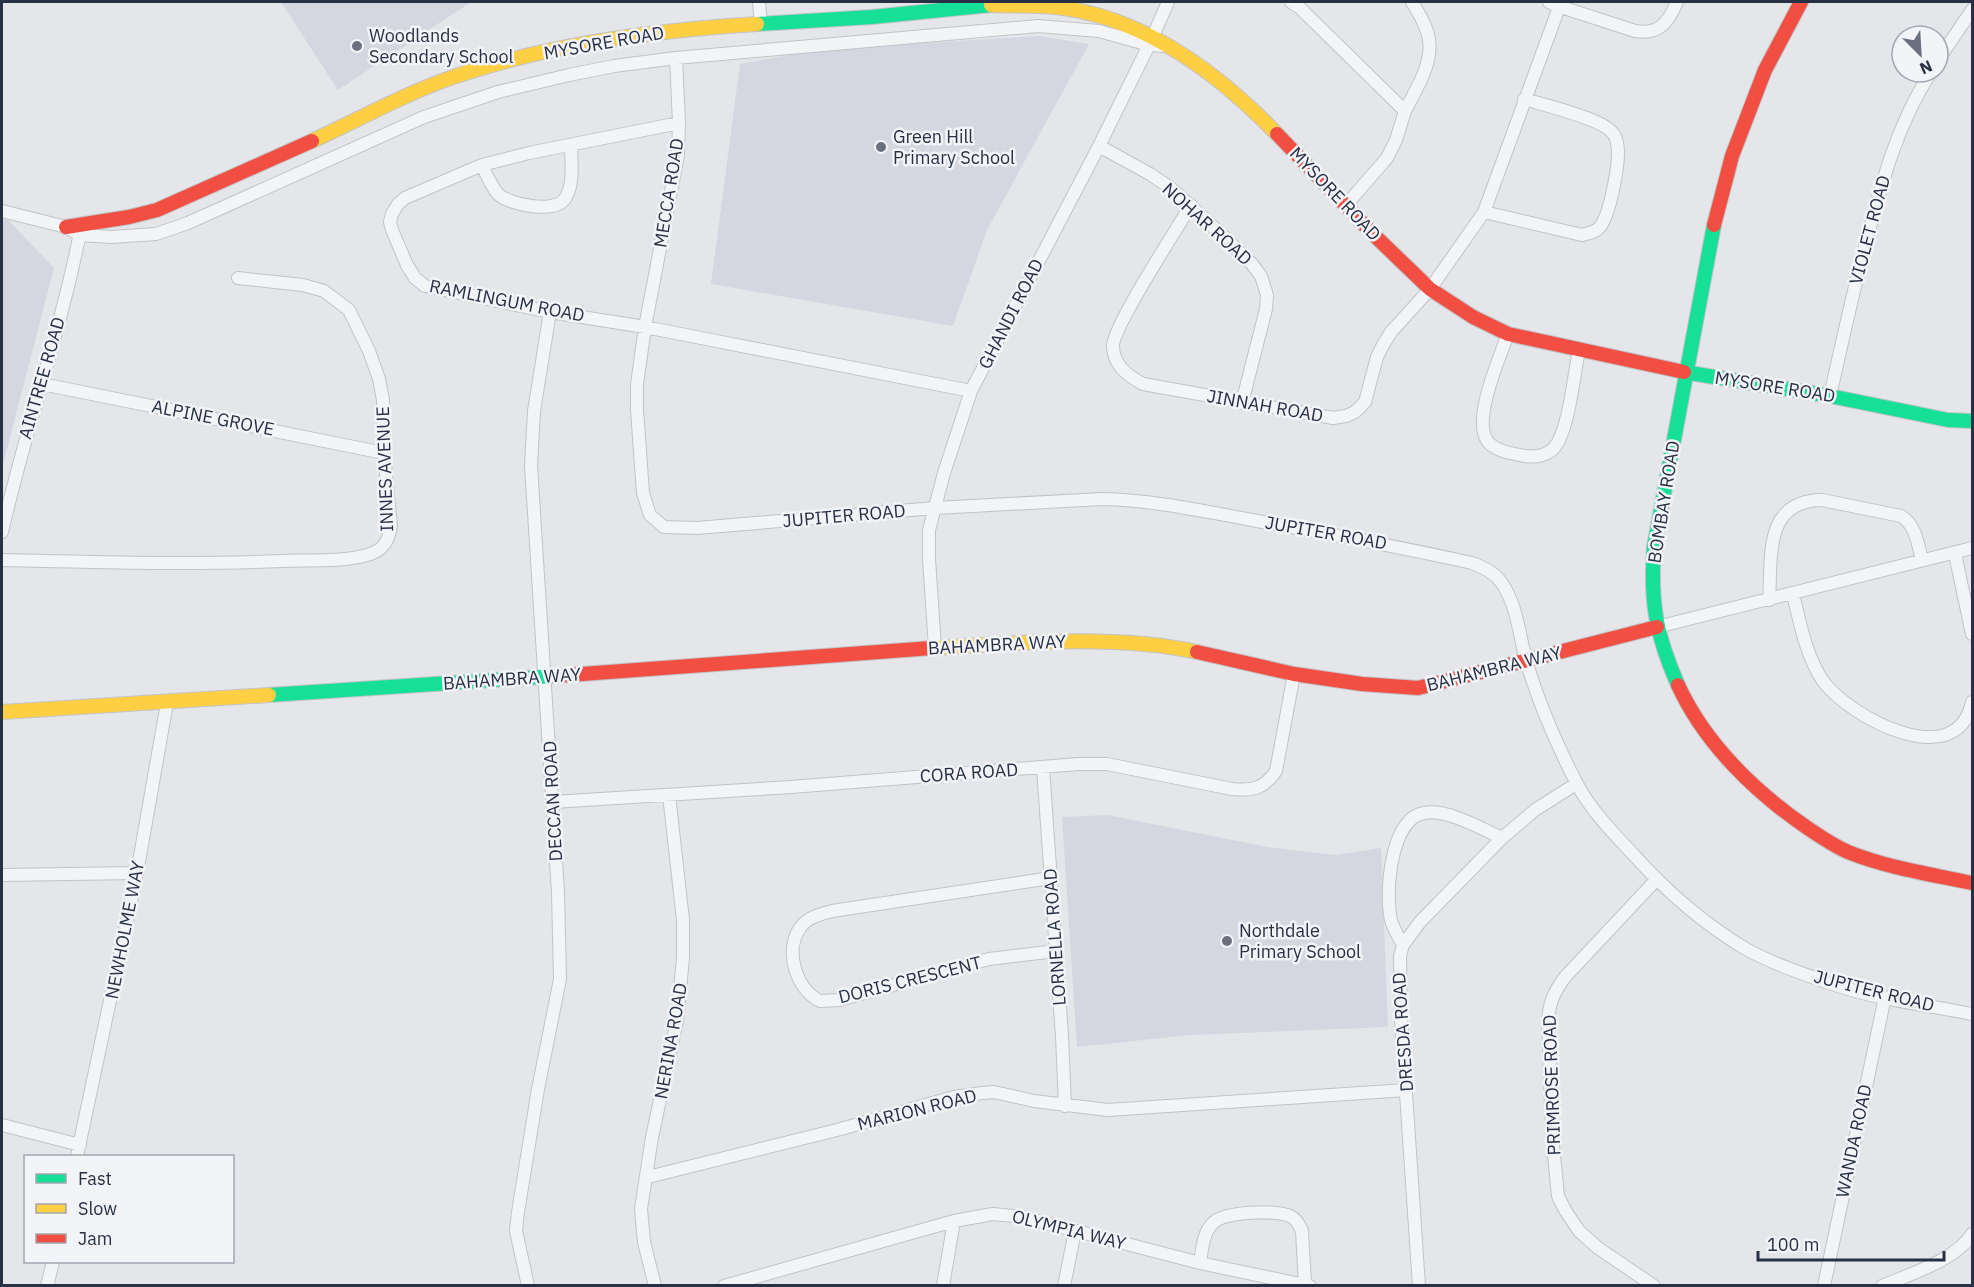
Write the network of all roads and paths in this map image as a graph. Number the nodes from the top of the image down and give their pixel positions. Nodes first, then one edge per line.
1 (759, 2) edge
2 (1168, 2) edge
3 (1412, 2) edge
4 (1677, 2) edge
5 (1801, 2) edge
6 (1556, 3) edge
7 (1301, 4) edge
8 (1972, 10) edge
9 (761, 24) junction
10 (1151, 40) junction
11 (1950, 42) edge
12 (676, 58) junction
13 (1925, 84) edge
14 (1524, 99) junction
15 (1405, 111) junction
16 (680, 123) junction
17 (571, 145) junction
18 (1099, 146) junction
19 (482, 165) junction
20 (1191, 205) junction
21 (1346, 206) junction
22 (2, 211) edge
23 (1484, 212) junction
24 (66, 226) joint
25 (81, 229) junction
26 (238, 278) dead end
27 (1430, 289) junction
28 (550, 312) junction
29 (645, 327) junction
30 (1508, 334) junction
31 (1579, 350) junction
32 (1688, 373) junction
33 (42, 384) junction
34 (971, 391) junction
35 (1830, 396) junction
36 (1242, 403) junction
37 (1972, 421) edge
38 (384, 453) junction
39 (935, 508) junction
40 (2, 532) edge
41 (1972, 548) edge
42 (1955, 554) junction
43 (2, 560) edge
44 (1922, 560) junction
45 (1793, 594) junction
46 (1769, 600) junction
47 (1657, 627) junction
48 (1972, 634) edge
49 (935, 648) junction
50 (1527, 660) junction
51 (1294, 674) junction
52 (545, 677) junction
53 (1972, 702) edge
54 (167, 703) junction
55 (2, 712) edge
56 (1043, 768) junction
57 (1576, 784) junction
58 (669, 795) junction
59 (553, 802) junction
60 (1502, 838) junction
61 (137, 873) junction
62 (2, 875) edge
63 (1051, 878) junction
64 (1656, 880) junction
65 (1972, 883) edge
66 (1403, 945) junction
67 (1056, 951) junction
68 (1885, 997) junction
69 (1972, 1014) edge
70 (1406, 1090) junction
71 (1065, 1106) junction
72 (2, 1125) edge
73 (79, 1151) edge
74 (648, 1177) junction
75 (954, 1221) junction
76 (1074, 1231) junction
77 (1970, 1242) edge
78 (53, 1263) edge
79 (1200, 1263) junction
80 (51, 1285) edge
81 (1308, 1285) edge
82 (528, 1286) edge
83 (655, 1286) edge
84 (724, 1286) edge
85 (943, 1286) edge
86 (1064, 1286) edge
87 (1419, 1286) edge
88 (1654, 1286) edge
89 (1824, 1286) edge
90 (1882, 1286) edge

1 - 9 street
2 - 10 street, GHANDI ROAD
3 - 15 street
4 - 6 street, JINNAH ROAD
5 - 32 street, BOMBAY ROAD
6 - 14 street, JINNAH ROAD
7 - 15 street
8 - 11 street
9 - 10 street, MYSORE ROAD
9 - 25 street, MYSORE ROAD
10 - 12 street, MYSORE ROAD
10 - 18 street, GHANDI ROAD
10 - 21 street, MYSORE ROAD
12 - 16 street, MECCA ROAD
12 - 25 street, MYSORE ROAD
13 - 35 street, VIOLET ROAD
14 - 23 street, JINNAH ROAD
14 - 23 street
15 - 21 street
16 - 17 street, RAMLINGUM ROAD
16 - 29 street, MECCA ROAD
17 - 19 street, RAMLINGUM ROAD
17 - 19 street
18 - 20 street, NOHAR ROAD
18 - 34 street, GHANDI ROAD
19 - 28 street, RAMLINGUM ROAD
20 - 36 street, NOHAR ROAD
20 - 36 street, JINNAH ROAD
21 - 27 street, MYSORE ROAD
22 - 24 street, MYSORE ROAD
23 - 27 street, JINNAH ROAD
24 - 25 street, MYSORE ROAD
25 - 33 street, AINTREE ROAD
26 - 38 street, INNES AVENUE
27 - 30 street, MYSORE ROAD
27 - 36 street, JINNAH ROAD
28 - 29 street, RAMLINGUM ROAD
28 - 52 street, DECCAN ROAD
29 - 34 street, RAMLINGUM ROAD
29 - 39 street, JUPITER ROAD
30 - 31 street, MYSORE ROAD
30 - 31 street
31 - 32 street, MYSORE ROAD
32 - 35 street, MYSORE ROAD
32 - 47 street, BOMBAY ROAD
33 - 38 street, ALPINE GROVE
33 - 40 street, AINTREE ROAD
34 - 39 street, GHANDI ROAD
35 - 37 street, MYSORE ROAD
38 - 43 street, INNES AVENUE
39 - 49 street, GHANDI ROAD
39 - 50 street, JUPITER ROAD
41 - 42 street, BAHAMBRA WAY
42 - 44 street, BAHAMBRA WAY
42 - 48 street
44 - 45 street, BAHAMBRA WAY
44 - 46 street
45 - 46 street, BAHAMBRA WAY
45 - 53 street
46 - 47 street, BAHAMBRA WAY
47 - 50 street, BAHAMBRA WAY
47 - 65 street, BOMBAY ROAD
49 - 51 street, BAHAMBRA WAY
49 - 52 street, BAHAMBRA WAY
50 - 51 street, BAHAMBRA WAY
50 - 57 street, JUPITER ROAD
51 - 56 street, CORA ROAD
52 - 54 street, BAHAMBRA WAY
52 - 59 street, DECCAN ROAD
54 - 55 street, BAHAMBRA WAY
54 - 61 street, NEWHOLME WAY
56 - 58 street, CORA ROAD
56 - 63 street, LORNELLA ROAD
57 - 60 street
57 - 64 street, JUPITER ROAD
58 - 59 street, CORA ROAD
58 - 74 street, NERINA ROAD
59 - 82 street, DECCAN ROAD
60 - 66 street
60 - 66 street
61 - 62 street
61 - 73 street, NEWHOLME WAY
63 - 67 street, LORNELLA ROAD
63 - 67 street, DORIS CRESCENT
64 - 68 street, JUPITER ROAD
64 - 88 street, PRIMROSE ROAD
66 - 70 street, DRESDA ROAD
67 - 71 street, LORNELLA ROAD
68 - 69 street, JUPITER ROAD
68 - 89 street, WANDA ROAD
70 - 71 street, MARION ROAD
70 - 87 street, DRESDA ROAD
71 - 74 street, MARION ROAD
72 - 73 street
74 - 83 street, NERINA ROAD
75 - 76 street, OLYMPIA WAY
75 - 84 street, OLYMPIA WAY
75 - 85 street
76 - 79 street, OLYMPIA WAY
76 - 86 street
77 - 90 street
78 - 80 street
79 - 81 street, OLYMPIA WAY
79 - 81 street

